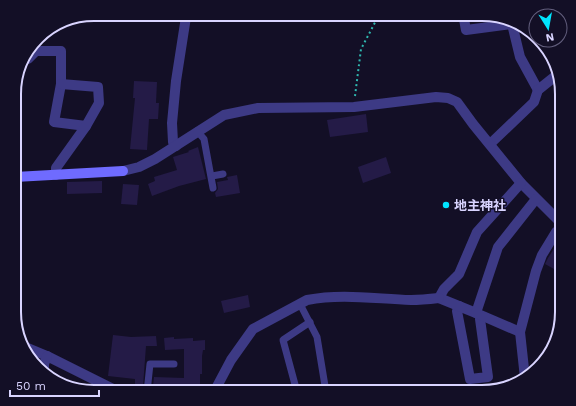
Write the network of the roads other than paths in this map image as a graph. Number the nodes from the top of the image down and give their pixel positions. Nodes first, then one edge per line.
1 (185, 21) edge
2 (464, 21) edge
3 (505, 25) edge
4 (513, 29) edge
5 (32, 55) edge
6 (553, 78) edge
7 (61, 84) junction
8 (538, 90) junction
9 (86, 126) junction
10 (197, 131) junction
11 (490, 144) junction
12 (176, 146) junction
13 (223, 174) dead end
14 (56, 175) junction
15 (212, 176) junction
16 (21, 177) edge
17 (521, 182) junction
18 (213, 188) dead end
19 (536, 199) junction
20 (555, 217) edge
21 (555, 234) edge
22 (439, 298) junction
23 (300, 304) junction
24 (459, 306) junction
25 (478, 315) junction
26 (310, 322) junction
27 (520, 332) junction
28 (31, 349) edge
29 (47, 356) junction
30 (174, 364) dead end
31 (44, 366) edge
32 (524, 372) edge
33 (105, 385) edge
34 (148, 385) edge
35 (218, 385) edge
36 (295, 385) edge
37 (325, 385) edge

1 - 12 street
2 - 3 street
4 - 8 street
5 - 7 street
6 - 8 street
7 - 9 street
7 - 9 street
8 - 11 street
9 - 14 street
10 - 11 street
10 - 12 street
10 - 15 lane
11 - 17 street
12 - 14 street
13 - 15 lane
14 - 16 street
15 - 18 lane
17 - 19 street
17 - 22 street
19 - 20 street
19 - 25 street
21 - 27 street
22 - 23 street
22 - 24 street
23 - 26 lane
23 - 35 street
24 - 25 street
24 - 25 street
25 - 27 street
26 - 36 lane
26 - 37 lane
27 - 32 street
28 - 29 street
29 - 31 street
29 - 33 street
30 - 34 lane

